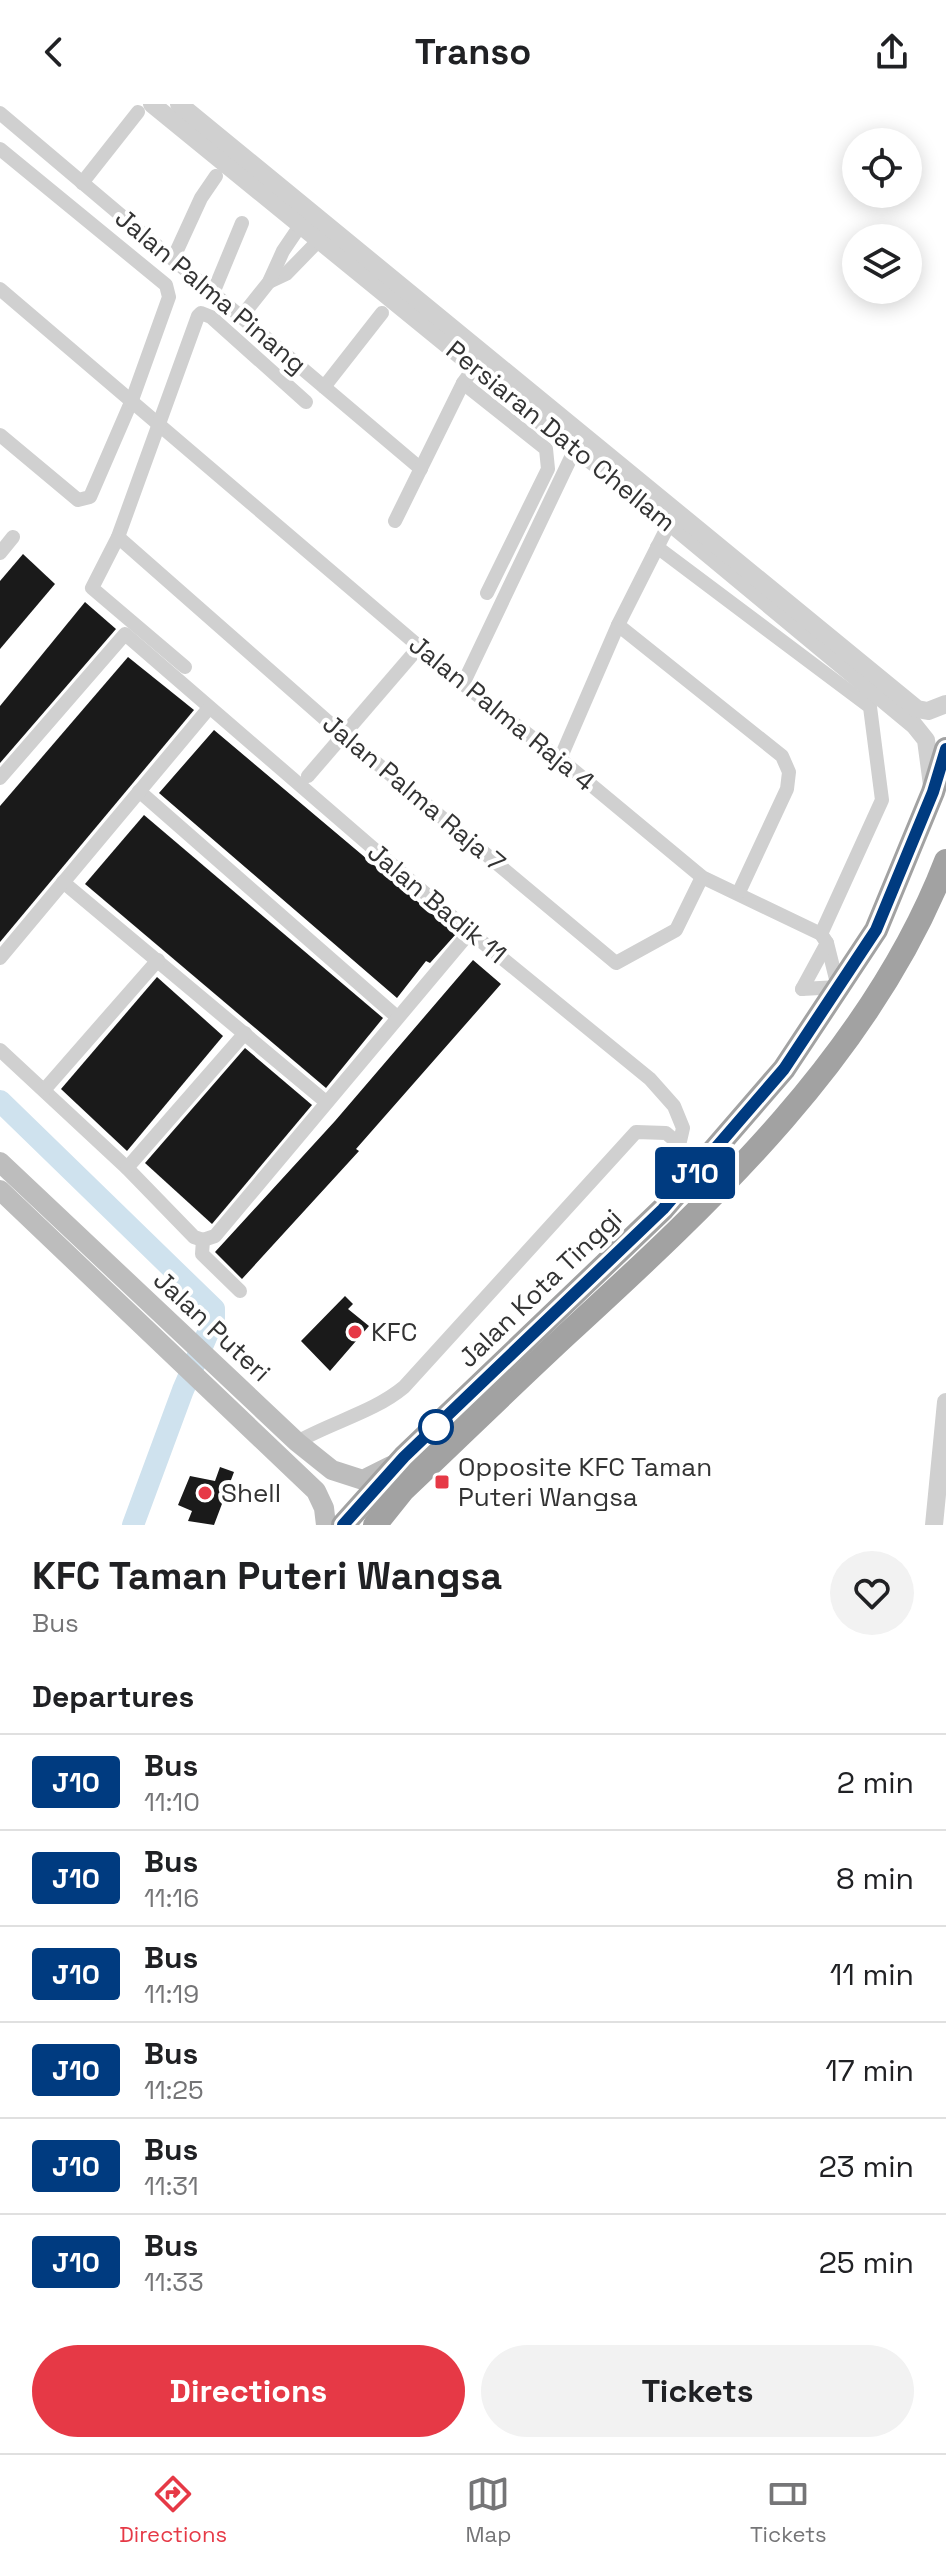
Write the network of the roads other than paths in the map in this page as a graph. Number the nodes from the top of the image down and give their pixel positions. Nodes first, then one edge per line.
1 (6, 104) edge
2 (179, 104) edge
3 (145, 108) edge
4 (0, 112) edge
5 (0, 149) edge
6 (216, 176) dead end
7 (82, 183) junction
8 (305, 218) junction
9 (242, 223) dead end
10 (326, 234) junction
11 (173, 259) junction
12 (269, 282) junction
13 (0, 289) edge
14 (213, 293) junction
15 (382, 313) dead end
16 (241, 317) junction
17 (476, 365) junction
18 (463, 383) junction
19 (324, 387) junction
20 (132, 400) junction
21 (306, 402) dead end
22 (158, 426) junction
23 (0, 435) edge
24 (575, 449) junction
25 (421, 469) junction
26 (673, 516) junction
27 (395, 521) dead end
28 (13, 537) dead end
29 (118, 537) junction
30 (657, 547) junction
31 (0, 553) edge
32 (487, 593) dead end
33 (618, 625) junction
34 (419, 647) junction
35 (185, 667) dead end
36 (463, 684) junction
37 (946, 704) edge
38 (209, 708) junction
39 (343, 735) junction
40 (946, 749) edge
41 (560, 759) junction
42 (308, 776) dead end
43 (0, 778) edge
44 (139, 791) junction
45 (933, 792) junction
46 (944, 872) edge
47 (702, 877) junction
48 (63, 882) junction
49 (739, 892) junction
50 (470, 932) junction
51 (824, 939) junction
52 (0, 958) edge
53 (158, 960) junction
54 (838, 987) junction
55 (397, 1017) junction
56 (245, 1033) junction
57 (0, 1050) edge
58 (45, 1089) junction
59 (326, 1102) junction
60 (679, 1144) junction
61 (127, 1168) junction
62 (3, 1170) edge
63 (0, 1190) edge
64 (663, 1209) junction
65 (203, 1240) junction
66 (240, 1291) dead end
67 (946, 1402) edge
68 (297, 1442) junction
69 (404, 1457) junction
70 (326, 1525) edge
71 (343, 1525) edge
72 (375, 1525) edge
73 (934, 1525) edge

1 - 4 street
2 - 8 street, Persiaran Dato Chellam
3 - 7 street
3 - 8 street, Persiaran Dato Chellam
4 - 7 street, Jalan Palma Pinang
5 - 20 street
6 - 11 street
7 - 11 street, Jalan Palma Pinang
8 - 10 street, Persiaran Dato Chellam
8 - 12 street
9 - 14 street
10 - 12 street
10 - 17 street, Persiaran Dato Chellam
10 - 26 street, Persiaran Dato Chellam
11 - 14 street, Jalan Palma Pinang
12 - 16 street
13 - 20 street, Jalan Palma Raja 4
14 - 16 street, Jalan Palma Pinang
15 - 19 street
16 - 19 street, Jalan Palma Pinang
17 - 18 street
17 - 24 street, Persiaran Dato Chellam
18 - 25 street
18 - 32 street
19 - 25 street, Jalan Palma Pinang
20 - 22 street, Jalan Palma Raja 4
20 - 23 street
21 - 22 street
22 - 29 street
22 - 34 street, Jalan Palma Raja 4
24 - 26 street, Persiaran Dato Chellam
24 - 36 street
25 - 27 street
26 - 30 street
26 - 37 street, Persiaran Dato Chellam
26 - 45 street, Persiaran Dato Chellam
28 - 31 street
29 - 35 street
29 - 39 street, Jalan Palma Raja 7
30 - 33 street
30 - 51 street
33 - 41 street
33 - 49 street
34 - 36 street, Jalan Palma Raja 4
34 - 39 street
36 - 41 street, Jalan Palma Raja 4
38 - 43 street, Jalan Badik 11
38 - 44 street
38 - 50 street, Jalan Badik 11
39 - 42 street
39 - 47 street, Jalan Palma Raja 7
40 - 45 highway, Jalan Kota Tinggi
41 - 47 street, Jalan Palma Raja 4
44 - 48 street
44 - 55 street
45 - 54 highway, Jalan Kota Tinggi
46 - 72 highway, Jalan Kota Tinggi
47 - 49 street, Jalan Palma Raja 4
48 - 52 street
48 - 53 street
49 - 51 street, Jalan Palma Raja 4
50 - 55 street
50 - 60 street, Jalan Badik 11
51 - 54 street
51 - 54 street
53 - 56 street
53 - 58 street
54 - 64 highway, Jalan Kota Tinggi
55 - 59 street
56 - 59 street
56 - 61 street
57 - 58 street
58 - 61 street
59 - 65 street
60 - 64 street, Jalan Badik 11
60 - 68 street
61 - 65 street
62 - 68 main road, Jalan Puteri
63 - 70 main road, Jalan Puteri
64 - 69 highway, Jalan Kota Tinggi
65 - 66 street
67 - 73 street
68 - 69 main road, Jalan Puteri
69 - 71 highway, Jalan Kota Tinggi

